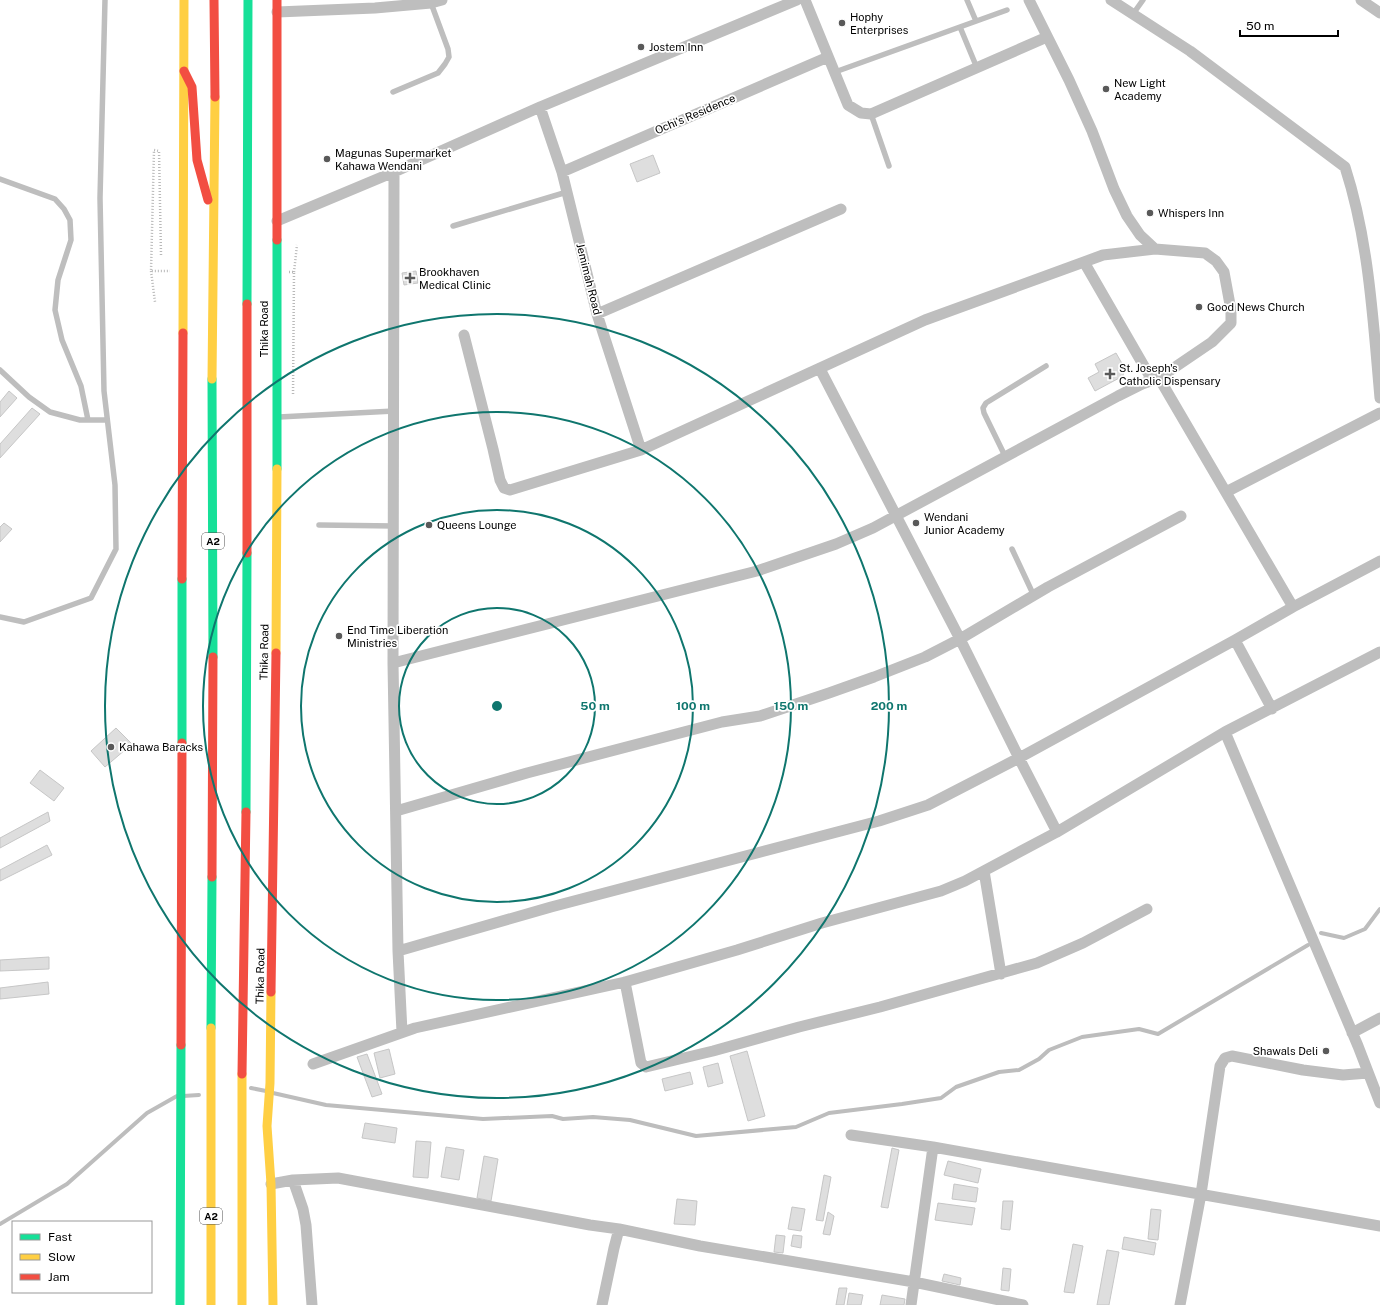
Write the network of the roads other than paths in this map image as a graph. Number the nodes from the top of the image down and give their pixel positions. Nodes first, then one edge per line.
1 (105, 0) edge
2 (184, 0) edge
3 (214, 0) edge
4 (248, 0) edge
5 (277, 0) edge
6 (442, 0) edge
7 (797, 0) edge
8 (805, 0) edge
9 (967, 0) edge
10 (1029, 0) edge
11 (1111, 0) edge
12 (1143, 0) edge
13 (1361, 0) edge
14 (431, 3) junction
15 (375, 4) edge
16 (1007, 10) dead end
17 (276, 12) junction
18 (1380, 13) edge
19 (1132, 14) junction
20 (976, 21) junction
21 (960, 27) junction
22 (1047, 37) junction
23 (828, 57) junction
24 (977, 68) junction
25 (184, 71) junction
26 (834, 72) junction
27 (393, 92) dead end
28 (540, 107) junction
29 (871, 114) junction
30 (889, 166) dead end
31 (394, 172) junction
32 (562, 172) junction
33 (0, 178) edge
34 (567, 192) junction
35 (841, 209) dead end
36 (276, 221) junction
37 (215, 223) junction
38 (454, 226) dead end
39 (1155, 249) junction
40 (1084, 262) junction
41 (1375, 293) edge
42 (597, 314) junction
43 (464, 335) dead end
44 (1046, 366) dead end
45 (820, 369) junction
46 (0, 370) edge
47 (1156, 379) junction
48 (1380, 398) edge
49 (394, 411) junction
50 (1380, 413) edge
51 (276, 417) junction
52 (88, 420) junction
53 (107, 420) junction
54 (641, 450) junction
55 (1005, 456) junction
56 (1226, 492) junction
57 (896, 516) junction
58 (1181, 516) dead end
59 (318, 525) dead end
60 (394, 526) junction
61 (1012, 549) dead end
62 (1380, 561) edge
63 (1034, 596) junction
64 (1293, 607) junction
65 (0, 617) edge
66 (960, 639) junction
67 (1235, 640) junction
68 (1380, 652) edge
69 (393, 663) junction
70 (1272, 709) junction
71 (1225, 732) junction
72 (1019, 758) junction
73 (396, 811) junction
74 (1057, 832) junction
75 (984, 871) junction
76 (1147, 909) dead end
77 (398, 951) junction
78 (1001, 974) junction
79 (625, 982) junction
80 (1380, 1018) edge
81 (402, 1032) junction
82 (1352, 1033) junction
83 (313, 1064) dead end
84 (1368, 1073) junction
85 (1380, 1103) edge
86 (851, 1135) dead end
87 (933, 1147) junction
88 (293, 1180) junction
89 (271, 1184) junction
90 (1202, 1194) junction
91 (1380, 1226) edge
92 (619, 1229) junction
93 (914, 1282) junction
94 (180, 1305) edge
95 (211, 1305) edge
96 (242, 1305) edge
97 (273, 1305) edge
98 (312, 1305) edge
99 (602, 1305) edge
100 (911, 1305) edge
101 (1023, 1305) edge
102 (1180, 1305) edge

1 - 53 lane
2 - 25 main road
3 - 37 main road, A2
4 - 96 main road, Thika Road
5 - 17 main road, Thika Road
6 - 14 street
7 - 28 street
8 - 23 street
9 - 20 lane
10 - 22 street
11 - 19 street
12 - 19 lane
13 - 18 street
14 - 15 street
14 - 27 lane
15 - 17 street
16 - 20 lane
17 - 36 main road, Thika Road
19 - 41 street
20 - 21 lane
21 - 24 lane
21 - 26 lane
22 - 24 street
22 - 39 street
23 - 26 street
23 - 32 street, Ochi's Residence
24 - 29 street
25 - 37 main road
25 - 94 main road
26 - 29 street
28 - 31 street
28 - 32 street, Jemimah Road
29 - 30 lane
31 - 36 street
31 - 49 street
32 - 34 street, Jemimah Road
33 - 52 lane
34 - 38 lane
34 - 42 street, Jemimah Road
35 - 42 street
36 - 51 main road, Thika Road
37 - 95 main road, A2
39 - 40 street
39 - 47 street
40 - 45 street
40 - 47 street
41 - 48 street
42 - 54 street, Jemimah Road
43 - 54 street
44 - 55 lane
45 - 54 street
45 - 57 street
46 - 52 lane
47 - 55 street
47 - 56 street
49 - 51 lane
49 - 60 street
50 - 56 street
51 - 89 main road, Thika Road
52 - 53 lane
53 - 65 lane
55 - 57 street
56 - 64 street
57 - 66 street
57 - 69 street
58 - 63 street
59 - 60 lane
60 - 69 street
61 - 63 lane
62 - 64 street
63 - 66 street
64 - 67 street
66 - 72 street
66 - 73 street
67 - 70 street
67 - 72 street
68 - 70 street
69 - 73 street
70 - 71 street
71 - 74 street
71 - 82 street
72 - 74 street
72 - 77 street
73 - 77 street
74 - 75 street
75 - 78 street
75 - 79 street
76 - 78 street
77 - 81 street
78 - 79 street
79 - 81 street
80 - 82 street
81 - 83 street
82 - 84 street
84 - 85 street
84 - 90 street
86 - 87 street
87 - 90 street
87 - 93 street
88 - 89 street
88 - 92 street
88 - 98 street
89 - 97 main road, Thika Road
90 - 91 street
90 - 102 street
92 - 93 street
92 - 99 street
93 - 100 street
93 - 101 street

